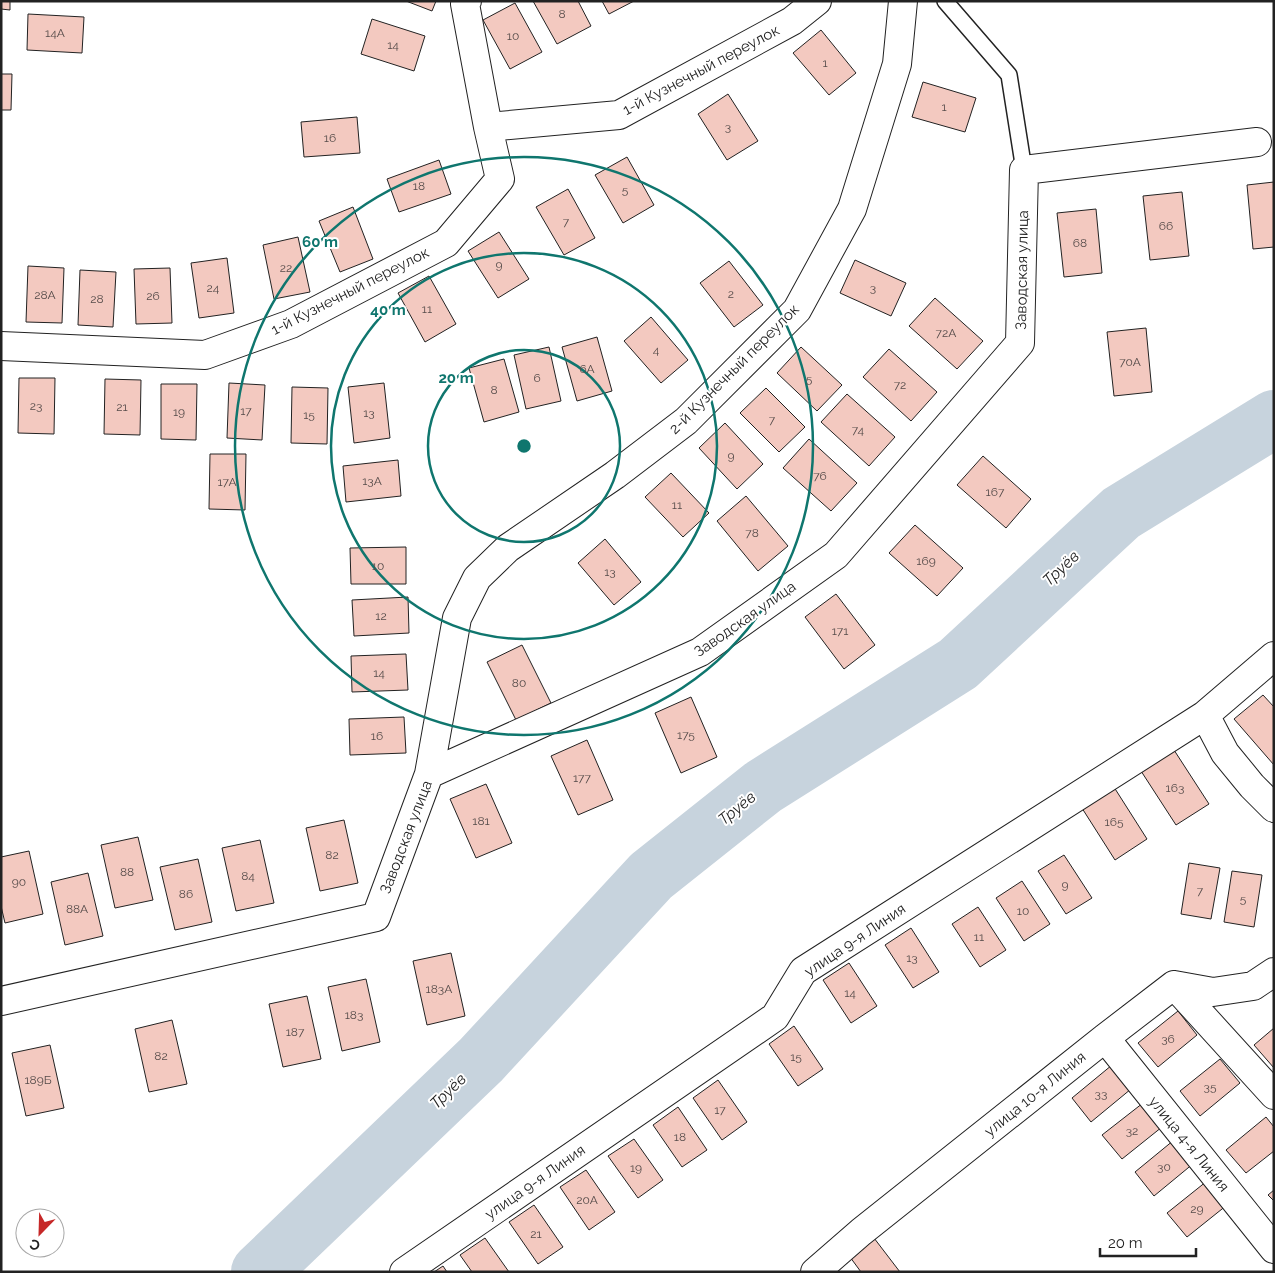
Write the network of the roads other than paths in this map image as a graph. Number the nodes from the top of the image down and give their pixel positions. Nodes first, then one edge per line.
1 (467, 1) edge
2 (817, 1) edge
3 (903, 1) edge
4 (945, 1) edge
5 (488, 128) junction
6 (1257, 142) dead end
7 (1024, 170) junction
8 (1, 346) edge
9 (1274, 656) edge
10 (1205, 715) junction
11 (429, 774) junction
12 (1274, 808) edge
13 (1274, 972) edge
14 (1174, 985) junction
15 (1, 1000) edge
16 (1105, 1038) junction
17 (1274, 1095) edge
18 (1274, 1249) edge
19 (404, 1272) edge
20 (816, 1272) edge

1 - 5 street, 1-й Кузнечный переулок
2 - 5 street, 1-й Кузнечный переулок
3 - 11 street, 2-й Кузнечный переулок
4 - 7 lane
5 - 8 street, 1-й Кузнечный переулок
6 - 7 street
7 - 11 street, Заводская улица
9 - 10 street
10 - 12 street
10 - 19 street, улица 9-я Линия
11 - 15 street, Заводская улица
13 - 14 street
14 - 16 street, улица 10-я Линия
14 - 17 street
16 - 18 street, улица 4-я Линия
16 - 20 street, улица 10-я Линия

